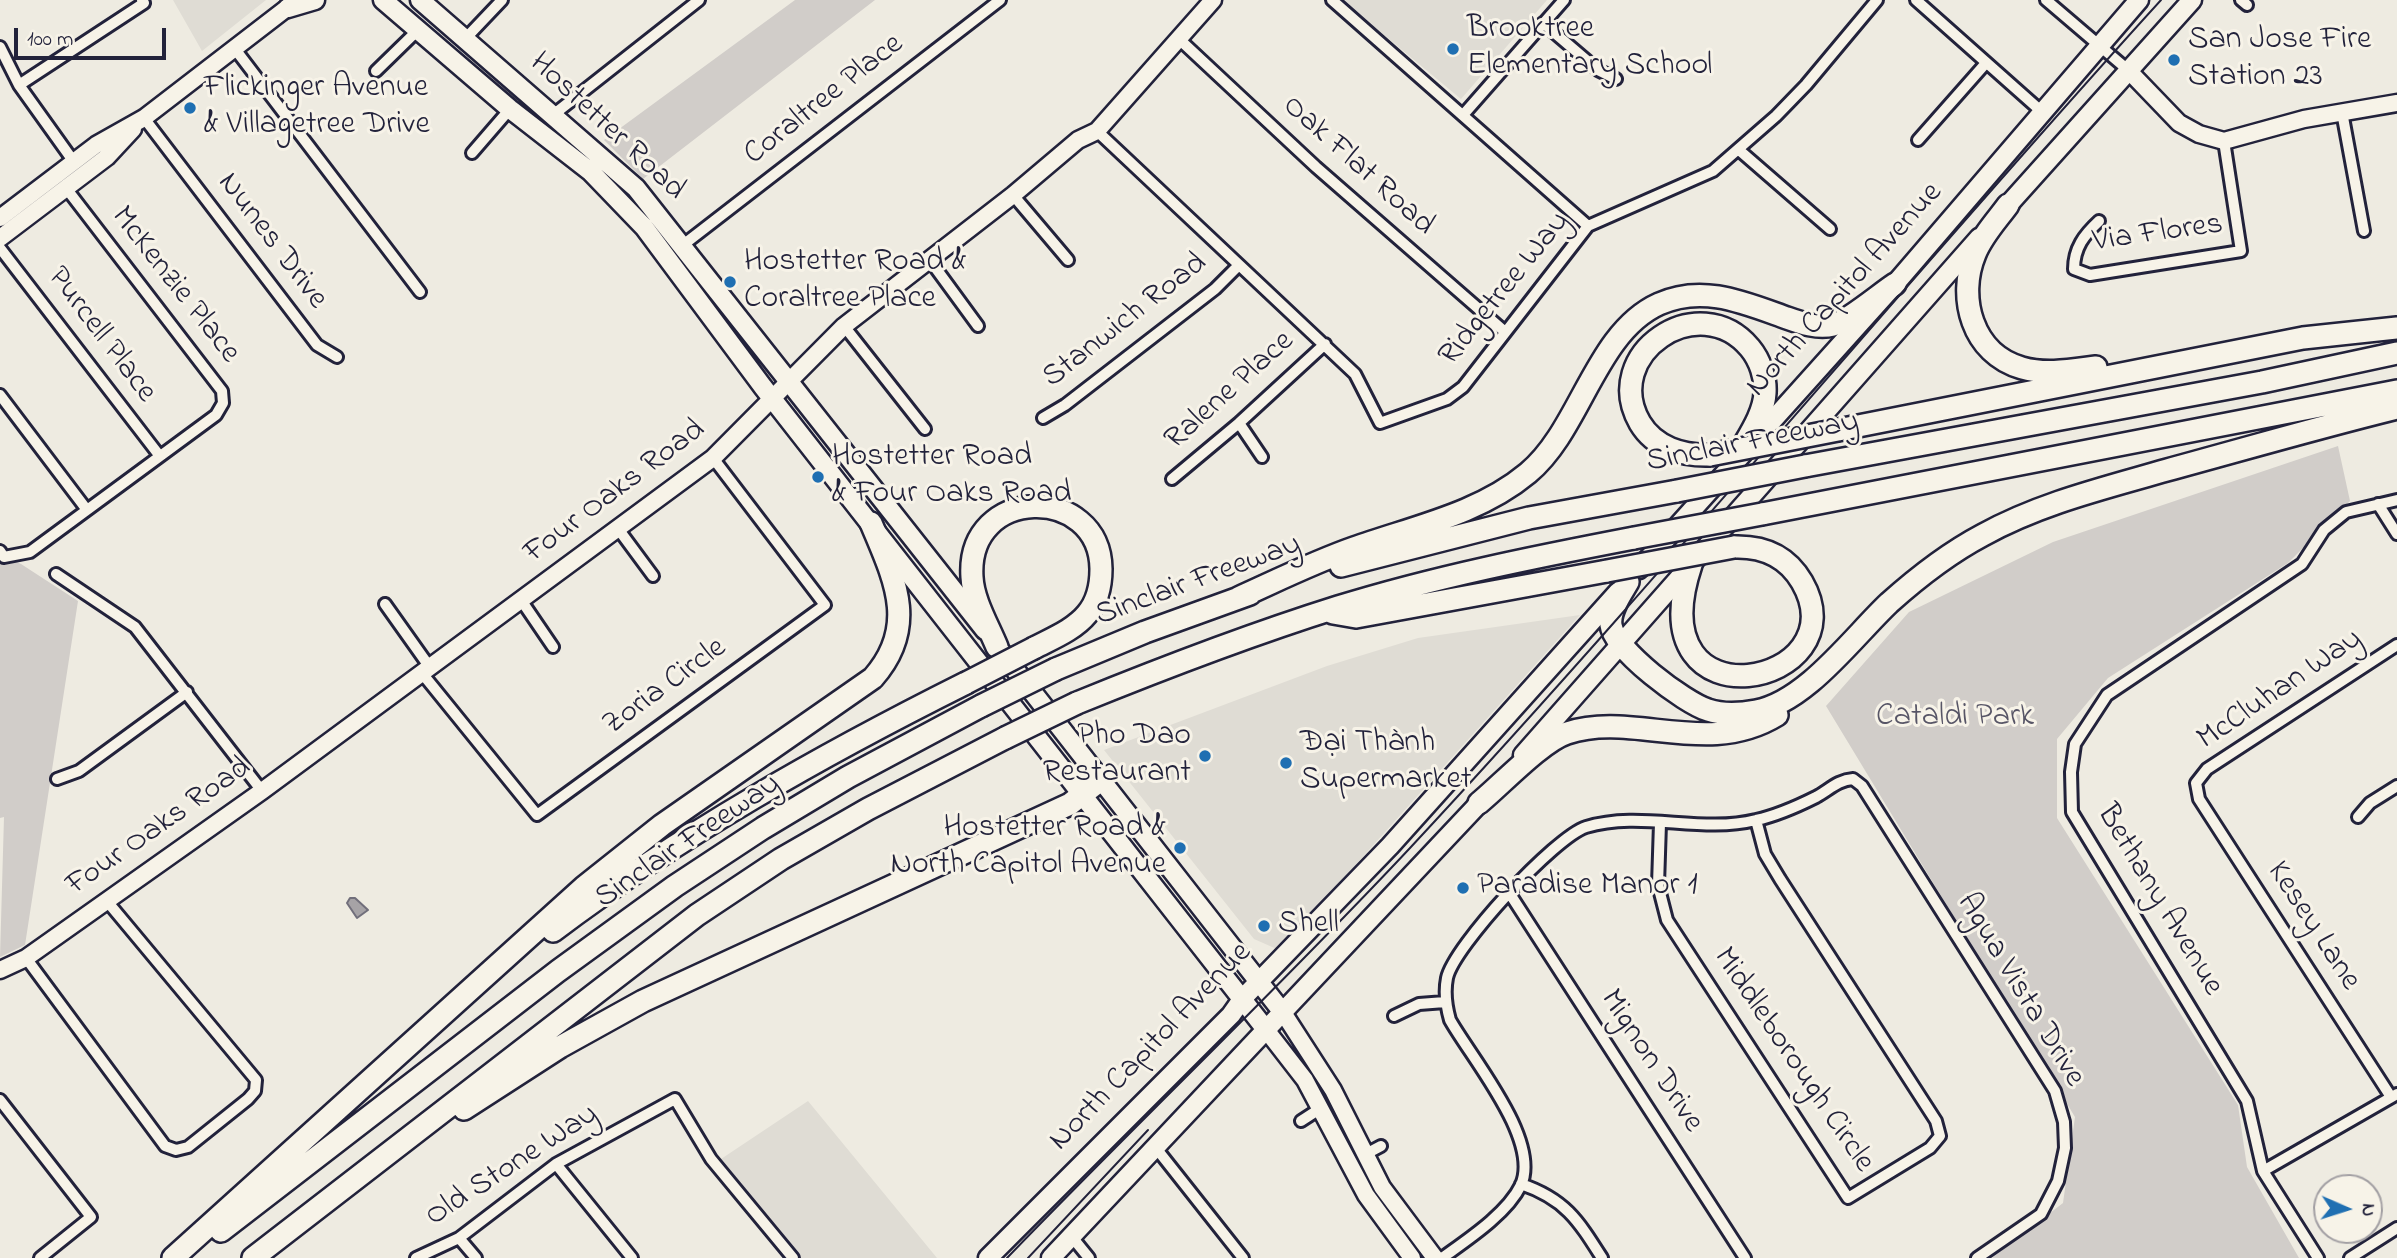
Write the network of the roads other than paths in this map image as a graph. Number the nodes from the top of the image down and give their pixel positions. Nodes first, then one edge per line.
1 (142, 0) edge
2 (315, 0) edge
3 (383, 0) edge
4 (420, 0) edge
5 (502, 0) edge
6 (699, 0) edge
7 (1000, 0) edge
8 (1213, 0) edge
9 (1332, 0) edge
10 (1563, 0) edge
11 (1877, 0) edge
12 (1916, 0) edge
13 (2046, 0) edge
14 (2139, 0) edge
15 (2192, 0) edge
16 (292, 3) edge
17 (1544, 23) junction
18 (418, 30) junction
19 (465, 39) junction
20 (1179, 39) junction
21 (2099, 43) junction
22 (0, 47) edge
23 (235, 49) junction
24 (1986, 63) junction
25 (2128, 69) junction
26 (376, 71) dead end
27 (1616, 79) dead end
28 (19, 85) junction
29 (2397, 103) edge
30 (510, 109) junction
31 (2041, 111) junction
32 (2342, 112) junction
33 (553, 115) junction
34 (1463, 115) junction
35 (144, 118) junction
36 (1097, 131) junction
37 (1917, 141) dead end
38 (2224, 141) junction
39 (1739, 150) junction
40 (472, 153) dead end
41 (74, 162) junction
42 (66, 188) junction
43 (1013, 195) junction
44 (2008, 205) junction
45 (34, 213) junction
46 (0, 218) edge
47 (2099, 221) dead end
48 (1588, 226) junction
49 (1830, 229) dead end
50 (2364, 231) dead end
51 (0, 238) edge
52 (682, 245) junction
53 (0, 248) edge
54 (929, 259) junction
55 (1068, 260) dead end
56 (1239, 265) junction
57 (1895, 284) junction
58 (420, 292) dead end
59 (844, 326) junction
60 (978, 326) dead end
61 (2397, 328) edge
62 (1504, 331) junction
63 (1325, 344) junction
64 (2397, 353) edge
65 (337, 356) dead end
66 (2203, 357) junction
67 (790, 382) junction
68 (2397, 391) edge
69 (0, 396) edge
70 (773, 399) junction
71 (2397, 408) edge
72 (1043, 418) dead end
73 (1238, 423) junction
74 (925, 429) dead end
75 (159, 455) junction
76 (1262, 457) dead end
77 (1737, 457) junction
78 (713, 458) junction
79 (1172, 479) dead end
80 (2397, 500) edge
81 (2378, 504) junction
82 (87, 510) junction
83 (871, 523) junction
84 (619, 530) junction
85 (2397, 534) edge
86 (2, 554) edge
87 (1691, 565) junction
88 (56, 575) dead end
89 (653, 576) dead end
90 (1628, 582) junction
91 (1238, 598) junction
92 (521, 600) junction
93 (385, 604) dead end
94 (1324, 612) junction
95 (1620, 644) junction
96 (2397, 645) edge
97 (553, 647) dead end
98 (997, 647) junction
99 (1826, 667) junction
100 (425, 669) junction
101 (187, 692) junction
102 (57, 779) dead end
103 (1102, 779) junction
104 (2196, 783) joint
105 (2397, 786) edge
106 (262, 791) junction
107 (1084, 795) junction
108 (1479, 803) junction
109 (2358, 817) dead end
110 (1756, 820) junction
111 (1660, 823) junction
112 (1510, 894) junction
113 (106, 900) junction
114 (26, 958) junction
115 (0, 970) edge
116 (1260, 982) junction
117 (1243, 998) junction
118 (1445, 1002) junction
119 (1284, 1014) junction
120 (1394, 1016) dead end
121 (1267, 1031) junction
122 (388, 1064) junction
123 (2394, 1095) edge
124 (0, 1100) edge
125 (1321, 1108) junction
126 (1301, 1121) dead end
127 (1381, 1146) dead end
128 (1156, 1147) junction
129 (1364, 1155) junction
130 (556, 1164) junction
131 (2263, 1171) junction
132 (1521, 1184) junction
133 (326, 1202) junction
134 (2397, 1228) edge
135 (1072, 1237) junction
136 (459, 1238) junction
137 (40, 1258) edge
138 (173, 1258) edge
139 (186, 1258) edge
140 (253, 1258) edge
141 (416, 1258) edge
142 (476, 1258) edge
143 (632, 1258) edge
144 (793, 1258) edge
145 (988, 1258) edge
146 (1051, 1258) edge
147 (1089, 1258) edge
148 (1242, 1258) edge
149 (1412, 1258) edge
150 (1435, 1258) edge
151 (1442, 1258) edge
152 (1602, 1258) edge
153 (1745, 1258) edge
154 (1977, 1258) edge
155 (2318, 1258) edge
156 (2350, 1258) edge

1 - 28 street
2 - 16 main road
3 - 18 main road, Hostetter Road
4 - 19 main road, Hostetter Road
5 - 19 street
6 - 33 street
7 - 52 street, Coraltree Place
8 - 20 street, Four Oaks Road
9 - 34 street
10 - 17 street
11 - 39 street, Ridgetree Way
12 - 24 street
13 - 21 street
14 - 21 main road, North Capitol Avenue
15 - 25 main road, North Capitol Avenue
16 - 23 street
17 - 27 street
17 - 34 street
18 - 26 street
18 - 30 main road, Hostetter Road
19 - 33 main road, Hostetter Road
20 - 36 street, Four Oaks Road
20 - 62 street, Oak Flat Road
21 - 25 street
21 - 31 main road, North Capitol Avenue
22 - 28 street
23 - 35 street
23 - 58 street
24 - 31 street
24 - 37 street
25 - 38 street
25 - 44 main road, North Capitol Avenue
28 - 41 street
29 - 32 street
30 - 40 street
30 - 70 main road, Hostetter Road
31 - 57 main road, North Capitol Avenue
32 - 38 street
32 - 50 street
33 - 52 main road, Hostetter Road
34 - 48 street
35 - 41 street
35 - 42 street
35 - 65 street, Nunes Drive
36 - 43 street, Four Oaks Road
36 - 56 street, Ridgetree Way
38 - 47 street, Via Flores
39 - 48 street, Ridgetree Way
39 - 49 street
41 - 45 street
41 - 46 street
42 - 45 street
42 - 75 street, McKenzie Place
43 - 54 street, Four Oaks Road
43 - 55 street
44 - 66 highway
44 - 87 main road, North Capitol Avenue
45 - 51 street
48 - 62 street, Ridgetree Way
52 - 67 main road, Hostetter Road
53 - 75 street, Purcell Place
54 - 59 street, Four Oaks Road
54 - 60 street
56 - 63 street, Ridgetree Way
56 - 72 street, Stanwich Road
57 - 77 main road, North Capitol Avenue
57 - 91 highway
59 - 67 street, Four Oaks Road
59 - 74 street
61 - 66 highway
62 - 63 street, Ridgetree Way
63 - 73 street, Ralene Place
64 - 91 highway, Sinclair Freeway, bridge
66 - 77 highway, bridge
67 - 70 street, Four Oaks Road
67 - 98 main road, Hostetter Road
68 - 94 highway, Sinclair Freeway, bridge
69 - 82 street
70 - 78 street, Four Oaks Road
70 - 83 main road, Hostetter Road
71 - 99 highway
73 - 76 street
73 - 79 street, Ralene Place
75 - 82 street, McKenzie Place
77 - 90 main road, North Capitol Avenue
78 - 84 street, Four Oaks Road
78 - 100 street, Zoria Circle
80 - 81 street, Bethany Avenue
81 - 85 street
81 - 131 street, Bethany Avenue
82 - 86 street, McKenzie Place
83 - 107 main road, Hostetter Road
83 - 122 highway
84 - 89 street
84 - 92 street, Four Oaks Road
87 - 94 highway, bridge
87 - 95 main road, North Capitol Avenue
88 - 101 street
90 - 95 highway
90 - 116 main road, North Capitol Avenue
91 - 139 highway, Sinclair Freeway, bridge
92 - 97 street
92 - 100 street, Four Oaks Road
93 - 100 street
94 - 133 highway, Sinclair Freeway, bridge
95 - 99 highway
95 - 108 main road, North Capitol Avenue
96 - 104 street, McCluhan Way
98 - 103 main road, Hostetter Road
98 - 122 highway, bridge
99 - 108 highway
100 - 106 street, Four Oaks Road
101 - 102 street
101 - 106 street
103 - 107 highway
103 - 116 main road, Hostetter Road
104 - 123 street, Kesey Lane
105 - 109 street
106 - 113 street, Four Oaks Road
107 - 117 main road, Hostetter Road
107 - 133 highway
108 - 119 main road, North Capitol Avenue
110 - 111 street
110 - 111 street, Middleborough Circle
110 - 154 street, Agua Vista Drive
111 - 112 street
112 - 118 street
112 - 153 street, Mignon Drive
113 - 114 street, Four Oaks Road
113 - 114 street
114 - 115 street, Four Oaks Road
116 - 117 main road, North Capitol Avenue
116 - 119 main road, Hostetter Road
117 - 121 main road, Hostetter Road
117 - 145 main road, North Capitol Avenue
118 - 120 street
118 - 132 street
119 - 121 main road, North Capitol Avenue
119 - 129 street, Hostetter Road
121 - 125 street, Hostetter Road
121 - 128 main road, North Capitol Avenue
122 - 138 highway
123 - 131 street
124 - 137 street
125 - 126 street
125 - 149 street, Hostetter Road
127 - 129 street
128 - 135 main road, North Capitol Avenue
128 - 148 street
129 - 150 street, Hostetter Road
130 - 136 street, Old Stone Way
130 - 143 street
130 - 144 street, Old Stone Way
131 - 155 street, Bethany Avenue
132 - 151 street
132 - 152 street
133 - 140 highway, Sinclair Freeway
134 - 156 street
135 - 146 main road, North Capitol Avenue
135 - 147 street
136 - 141 street, Old Stone Way
136 - 142 street

